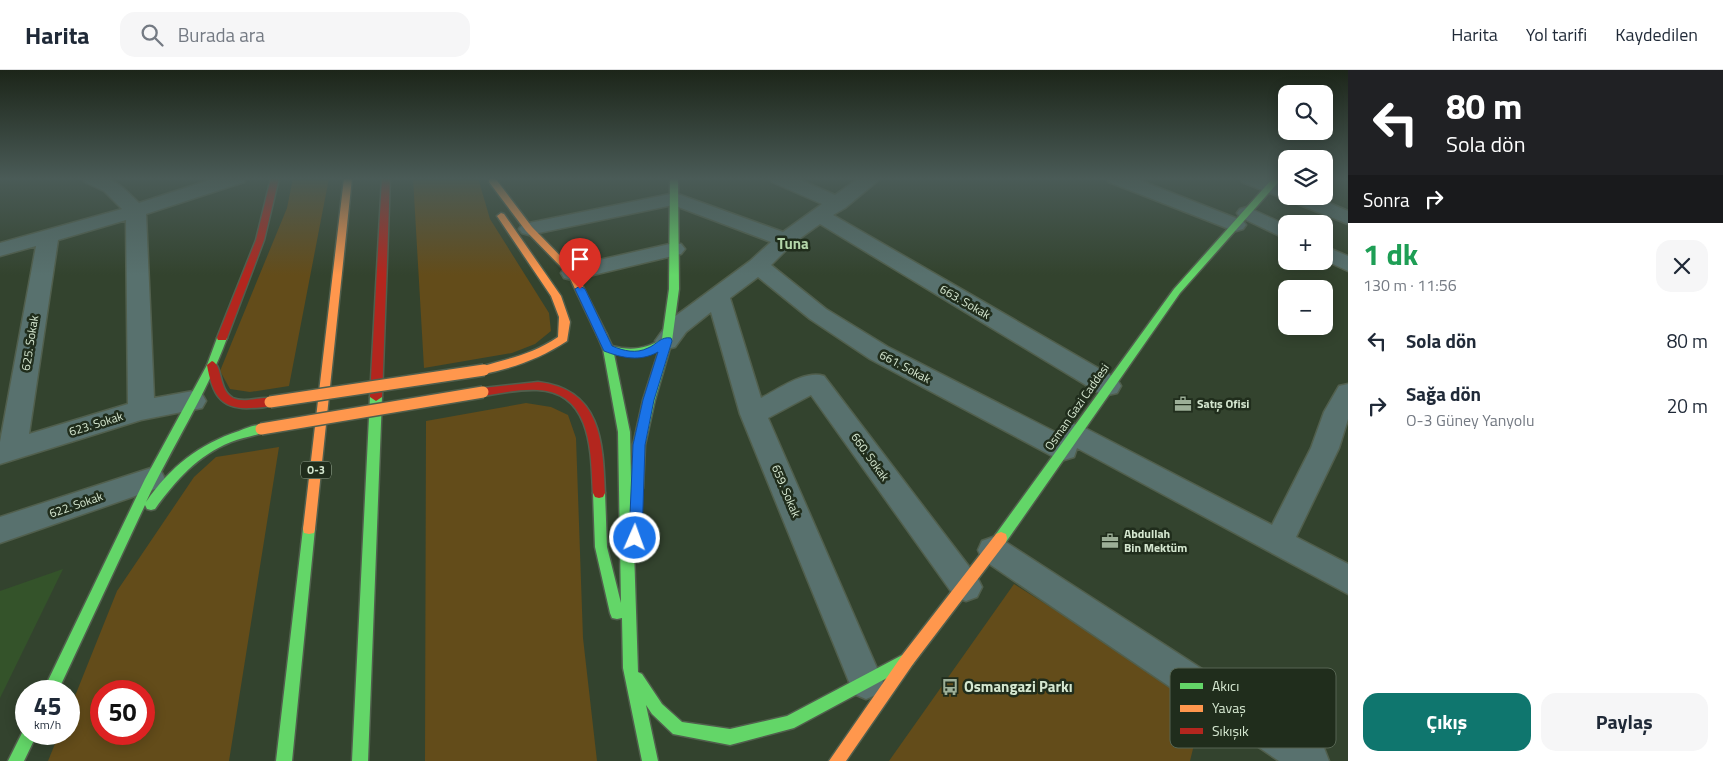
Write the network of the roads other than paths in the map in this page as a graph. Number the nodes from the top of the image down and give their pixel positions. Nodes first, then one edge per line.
1 (267, 210) edge
2 (344, 210) edge
3 (385, 210) edge
4 (499, 210) edge
5 (517, 210) edge
6 (620, 210) edge
7 (675, 210) edge
8 (705, 210) edge
9 (830, 210) joint
10 (1214, 210) edge
11 (1251, 210) edge
12 (1329, 210) edge
13 (136, 211) joint
14 (1348, 218) edge
15 (1241, 219) junction
16 (529, 229) junction
17 (1278, 231) edge
18 (48, 236) junction
19 (785, 240) junction
20 (674, 249) junction
21 (0, 250) edge
22 (1333, 256) edge
23 (1348, 264) edge
24 (758, 266) junction
25 (572, 273) junction
26 (718, 296) junction
27 (667, 341) junction
28 (608, 349) junction
29 (212, 365) junction
30 (1108, 386) junction
31 (1348, 393) edge
32 (193, 400) junction
33 (141, 410) junction
34 (754, 414) junction
35 (1069, 442) junction
36 (6, 451) edge
37 (151, 479) junction
38 (0, 530) edge
39 (1278, 542) junction
40 (993, 550) junction
41 (111, 564) junction
42 (1348, 580) edge
43 (966, 587) junction
44 (908, 659) junction
45 (630, 668) junction
46 (1171, 668) edge
47 (55, 680) edge
48 (866, 682) junction
49 (24, 745) edge
50 (1292, 748) edge
51 (16, 761) edge
52 (284, 761) edge
53 (360, 761) edge
54 (650, 761) edge
55 (837, 761) edge
56 (1312, 761) edge

1 - 29 main road
2 - 52 main road, O-3
3 - 53 main road
4 - 29 main road, bridge
5 - 16 main road
6 - 16 street
7 - 20 main road
8 - 19 street
9 - 19 street
9 - 30 street, 663. Sokak
10 - 15 street
11 - 15 main road, Osman Gazi Caddesi
12 - 14 street
13 - 18 street
13 - 33 street
15 - 17 street
15 - 30 main road, Osman Gazi Caddesi
16 - 25 main road
18 - 21 street
18 - 36 street, 625. Sokak
19 - 24 street
20 - 25 street
20 - 27 main road
22 - 23 street
24 - 26 street
24 - 35 street, 661. Sokak
25 - 28 main road
26 - 27 street
26 - 34 street, 659. Sokak
27 - 28 main road
27 - 45 main road
28 - 45 main road
29 - 32 main road
30 - 35 main road, Osman Gazi Caddesi
31 - 39 street
32 - 33 street, 623. Sokak
32 - 37 main road
33 - 36 street, 623. Sokak
34 - 43 street, 660. Sokak
34 - 48 street, 659. Sokak
35 - 39 street, 661. Sokak
35 - 40 main road, Osman Gazi Caddesi
37 - 38 street, 622. Sokak
37 - 41 main road
39 - 42 street, 661. Sokak
40 - 43 main road, Osman Gazi Caddesi
40 - 46 street
41 - 45 main road, bridge
41 - 47 main road
43 - 44 main road, Osman Gazi Caddesi
44 - 48 main road, Osman Gazi Caddesi
44 - 55 main road, Osman Gazi Caddesi
45 - 48 main road, Osman Gazi Caddesi
45 - 54 main road
49 - 51 main road
50 - 56 street

